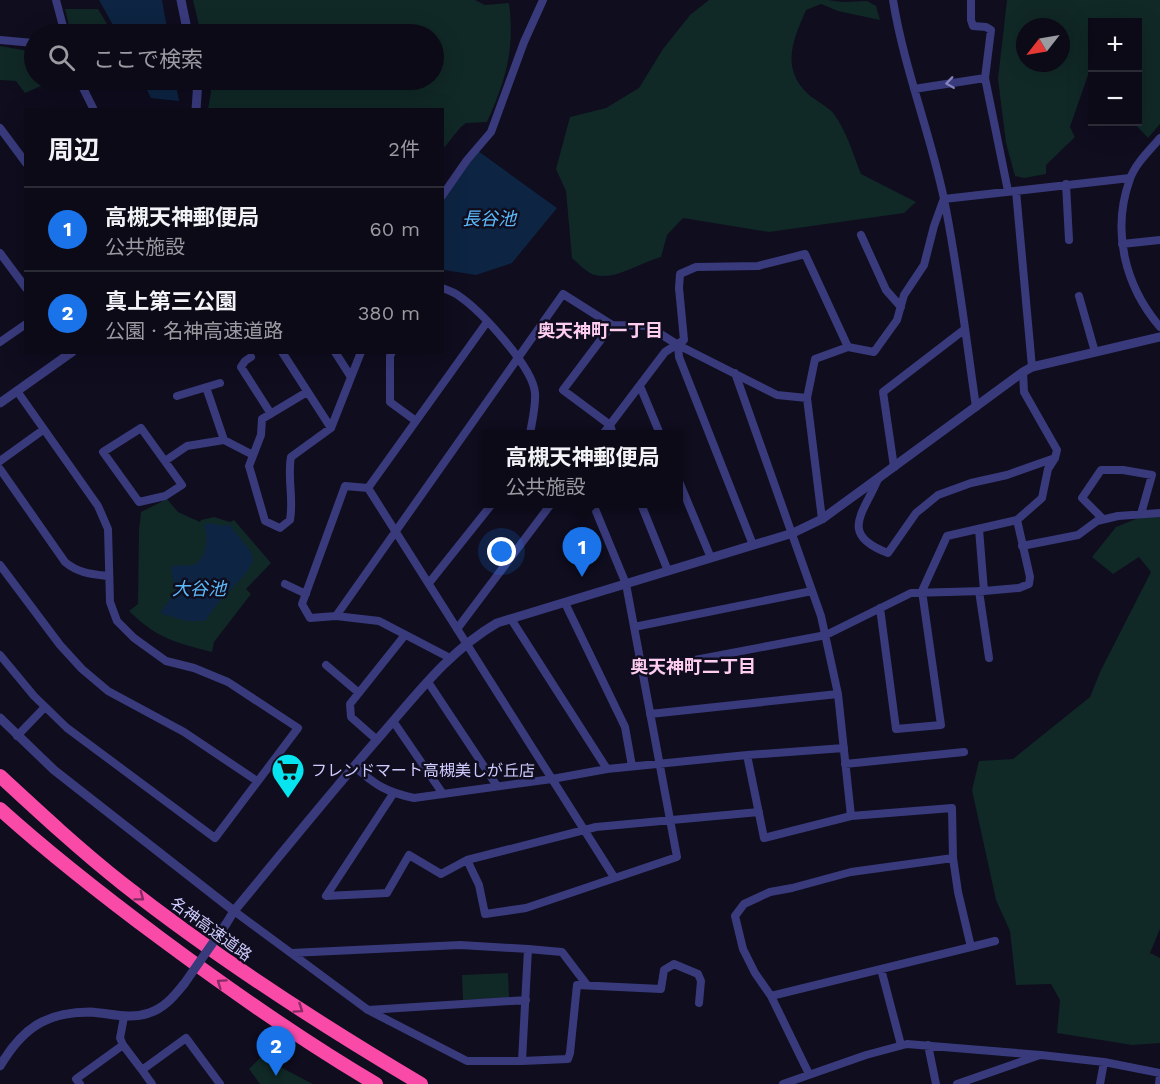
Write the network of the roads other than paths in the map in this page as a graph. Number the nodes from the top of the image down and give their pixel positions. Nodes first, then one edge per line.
1 (56, 0) edge
2 (181, 0) edge
3 (543, 0) edge
4 (892, 0) edge
5 (971, 0) edge
6 (62, 24) edge
7 (187, 24) edge
8 (0, 40) edge
9 (24, 41) edge
10 (986, 78) junction
11 (914, 89) junction
12 (84, 90) edge
13 (197, 90) edge
14 (93, 108) edge
15 (196, 108) edge
16 (0, 128) edge
17 (1160, 138) edge
18 (24, 160) edge
19 (1130, 178) junction
20 (1066, 184) junction
21 (1012, 191) junction
22 (444, 193) edge
23 (944, 199) junction
24 (861, 235) dead end
25 (1069, 240) dead end
26 (1160, 240) edge
27 (1122, 244) junction
28 (0, 253) edge
29 (24, 285) edge
30 (444, 289) edge
31 (1079, 296) dead end
32 (901, 307) junction
33 (487, 322) junction
34 (24, 325) edge
35 (612, 325) junction
36 (1160, 327) edge
37 (965, 329) junction
38 (1160, 337) edge
39 (0, 342) edge
40 (678, 345) junction
41 (848, 347) junction
42 (1095, 352) junction
43 (71, 354) edge
44 (283, 354) edge
45 (336, 354) edge
46 (360, 354) edge
47 (391, 354) edge
48 (251, 357) dead end
49 (517, 357) junction
50 (1032, 367) junction
51 (1023, 372) junction
52 (735, 373) junction
53 (351, 377) junction
54 (220, 383) dead end
55 (640, 386) junction
56 (206, 387) junction
57 (17, 391) junction
58 (307, 392) junction
59 (177, 396) dead end
60 (807, 398) junction
61 (0, 403) edge
62 (976, 407) junction
63 (271, 414) junction
64 (416, 421) junction
65 (610, 425) junction
66 (331, 428) junction
67 (44, 430) junction
68 (531, 430) edge
69 (606, 430) edge
70 (612, 430) edge
71 (658, 430) edge
72 (224, 440) junction
73 (253, 455) junction
74 (1055, 458) junction
75 (0, 461) edge
76 (165, 461) junction
77 (894, 467) junction
78 (0, 469) edge
79 (878, 479) junction
80 (368, 488) junction
81 (683, 490) edge
82 (489, 508) edge
83 (548, 508) edge
84 (595, 508) edge
85 (643, 508) edge
86 (1160, 513) edge
87 (1141, 514) junction
88 (822, 519) junction
89 (1103, 519) junction
90 (1017, 520) junction
91 (980, 529) junction
92 (395, 531) junction
93 (793, 533) junction
94 (753, 545) junction
95 (1022, 546) junction
96 (711, 558) junction
97 (0, 565) edge
98 (668, 571) junction
99 (108, 576) junction
100 (429, 583) junction
101 (285, 584) dead end
102 (626, 584) junction
103 (812, 591) junction
104 (922, 591) junction
105 (981, 591) junction
106 (306, 594) junction
107 (565, 603) junction
108 (880, 608) junction
109 (336, 616) junction
110 (511, 619) junction
111 (634, 627) junction
112 (457, 629) junction
113 (405, 634) junction
114 (826, 635) junction
115 (465, 644) junction
116 (0, 655) edge
117 (450, 658) junction
118 (989, 658) dead end
119 (326, 665) dead end
120 (642, 670) junction
121 (428, 682) junction
122 (359, 693) junction
123 (838, 694) junction
124 (45, 707) junction
125 (650, 714) junction
126 (0, 718) edge
127 (393, 721) junction
128 (17, 736) junction
129 (377, 740) junction
130 (844, 748) junction
131 (964, 752) dead end
132 (747, 755) junction
133 (659, 764) junction
134 (845, 764) junction
135 (0, 766) edge
136 (354, 766) junction
137 (632, 766) junction
138 (607, 769) junction
139 (0, 776) edge
140 (552, 779) junction
141 (257, 781) junction
142 (497, 786) junction
143 (393, 794) junction
144 (443, 794) junction
145 (0, 809) edge
146 (759, 812) junction
147 (851, 816) junction
148 (0, 818) edge
149 (669, 819) junction
150 (584, 830) junction
151 (953, 858) junction
152 (467, 860) junction
153 (614, 877) junction
154 (122, 883) junction
155 (96, 890) junction
156 (234, 911) junction
157 (995, 941) dead end
158 (971, 947) junction
159 (528, 949) junction
160 (291, 953) junction
161 (881, 969) junction
162 (586, 985) junction
163 (771, 996) junction
164 (525, 1000) junction
165 (699, 1002) dead end
166 (368, 1010) junction
167 (124, 1017) junction
168 (123, 1045) junction
169 (901, 1045) junction
170 (928, 1045) junction
171 (1041, 1055) junction
172 (522, 1061) junction
173 (1104, 1062) junction
174 (0, 1066) edge
175 (142, 1070) junction
176 (809, 1074) junction
177 (1160, 1074) edge
178 (75, 1082) edge
179 (152, 1084) edge
180 (220, 1084) edge
181 (376, 1084) edge
182 (421, 1084) edge
183 (783, 1084) edge
184 (936, 1084) edge
185 (957, 1084) edge
186 (1100, 1084) edge
187 (1159, 1084) edge

1 - 6 street
2 - 7 street
3 - 22 street
4 - 11 street
5 - 10 street
8 - 9 street
10 -> 11 street
10 - 21 street
11 - 23 street
12 - 14 street
13 - 15 street
16 - 18 street
17 - 19 street
19 - 20 street
19 - 27 street
20 - 21 street
20 - 25 street
21 - 23 street
21 - 50 street
23 - 32 street
23 - 37 street
24 - 32 street
26 - 27 street
27 - 36 street
28 - 29 street
30 - 33 street
31 - 42 street
32 - 41 street
33 - 49 street
33 - 64 street
34 - 39 street
35 - 40 street
35 - 49 street
35 - 65 street
37 - 62 street
37 - 77 street
38 - 42 street
40 - 41 street
40 - 52 street
40 - 55 street
40 - 94 street
41 - 60 street
42 - 50 street
43 - 57 street
44 - 58 street
45 - 53 street
46 - 53 street
47 - 64 street
48 - 63 street
49 - 68 street
49 - 92 street
50 - 51 street
51 - 62 street
51 - 74 street
52 - 60 street
52 - 93 street
53 - 66 street
54 - 56 street
55 - 65 street
55 - 71 street
56 - 59 street
56 - 72 street
57 - 61 street
57 - 67 street
58 - 63 street
58 - 66 street
60 - 88 street
62 - 77 street
63 - 73 street
64 - 80 street
65 - 69 street
65 - 70 street
66 - 73 street
67 - 75 street
67 - 99 street
72 - 73 street
72 - 76 street
74 - 79 street
74 - 90 street
76 - 76 street
77 - 79 street
78 - 99 street
79 - 88 street
80 - 92 street
80 - 106 street
81 - 96 street
82 - 100 street
83 - 112 street
84 - 102 street
85 - 98 street
86 - 87 street
87 - 89 street
87 - 89 street
88 - 93 street
89 - 95 street
90 - 91 street
90 - 95 street
91 - 104 street
91 - 105 street
92 - 100 street
92 - 109 street
93 - 94 street
93 - 103 street
94 - 96 street
95 - 105 street
96 - 98 street
97 - 141 street
98 - 102 street
99 - 141 street
100 - 112 street
101 - 106 street
102 - 107 street
102 - 111 street
103 - 111 street
103 - 114 street
104 - 105 street
104 - 108 street
104 - 108 street
105 - 118 street
106 - 109 street
107 - 110 street
107 - 137 street
108 - 114 street
109 - 113 street
110 - 115 street
110 - 138 street
111 - 120 street
112 - 115 street
113 - 117 street
113 - 122 street
114 - 120 street
114 - 123 street
115 - 117 street
115 - 140 street
116 - 124 street
117 - 121 street
119 - 122 street
120 - 125 street
121 - 127 street
121 - 142 street
122 - 129 street
123 - 125 street
123 - 130 street
124 - 128 street
124 - 141 street
125 - 133 street
126 - 128 street
127 - 129 street
127 - 144 street
128 - 156 street
129 - 136 street
130 - 132 street
130 - 134 street
131 - 134 street
132 - 133 street
132 - 146 street
133 - 137 street
133 - 149 street
134 - 147 street
135 - 154 highway
136 - 143 street
136 - 156 street
137 - 138 street
138 - 140 street
139 - 154 highway, 名神高速道路
140 - 142 street
140 - 150 street
142 - 144 street
143 - 144 street
143 - 152 street
145 - 155 highway
146 - 147 street
146 - 149 street
147 - 151 street
148 - 155 highway
149 - 150 street
149 - 153 street
150 - 152 street
150 - 153 street
151 - 158 street
151 - 163 street
152 - 153 street
154 -> 182 highway, 名神高速道路
181 -> 155 highway
156 - 160 street
156 - 167 street, bridge
157 - 158 street
158 - 161 street
159 - 160 street
159 - 162 street
159 - 164 street
160 - 166 street
161 - 163 street
161 - 169 street
162 - 165 street
162 - 172 street
163 - 176 street
164 - 166 street
164 - 172 street
166 - 172 street
167 - 168 street
167 - 174 street
168 - 175 street
168 - 178 street
169 - 170 street
169 - 176 street
170 - 171 street
170 - 184 street
171 - 173 street
171 - 185 street
173 - 177 street
173 - 186 street
175 - 179 street
175 - 180 street
176 - 183 street
177 - 187 street

